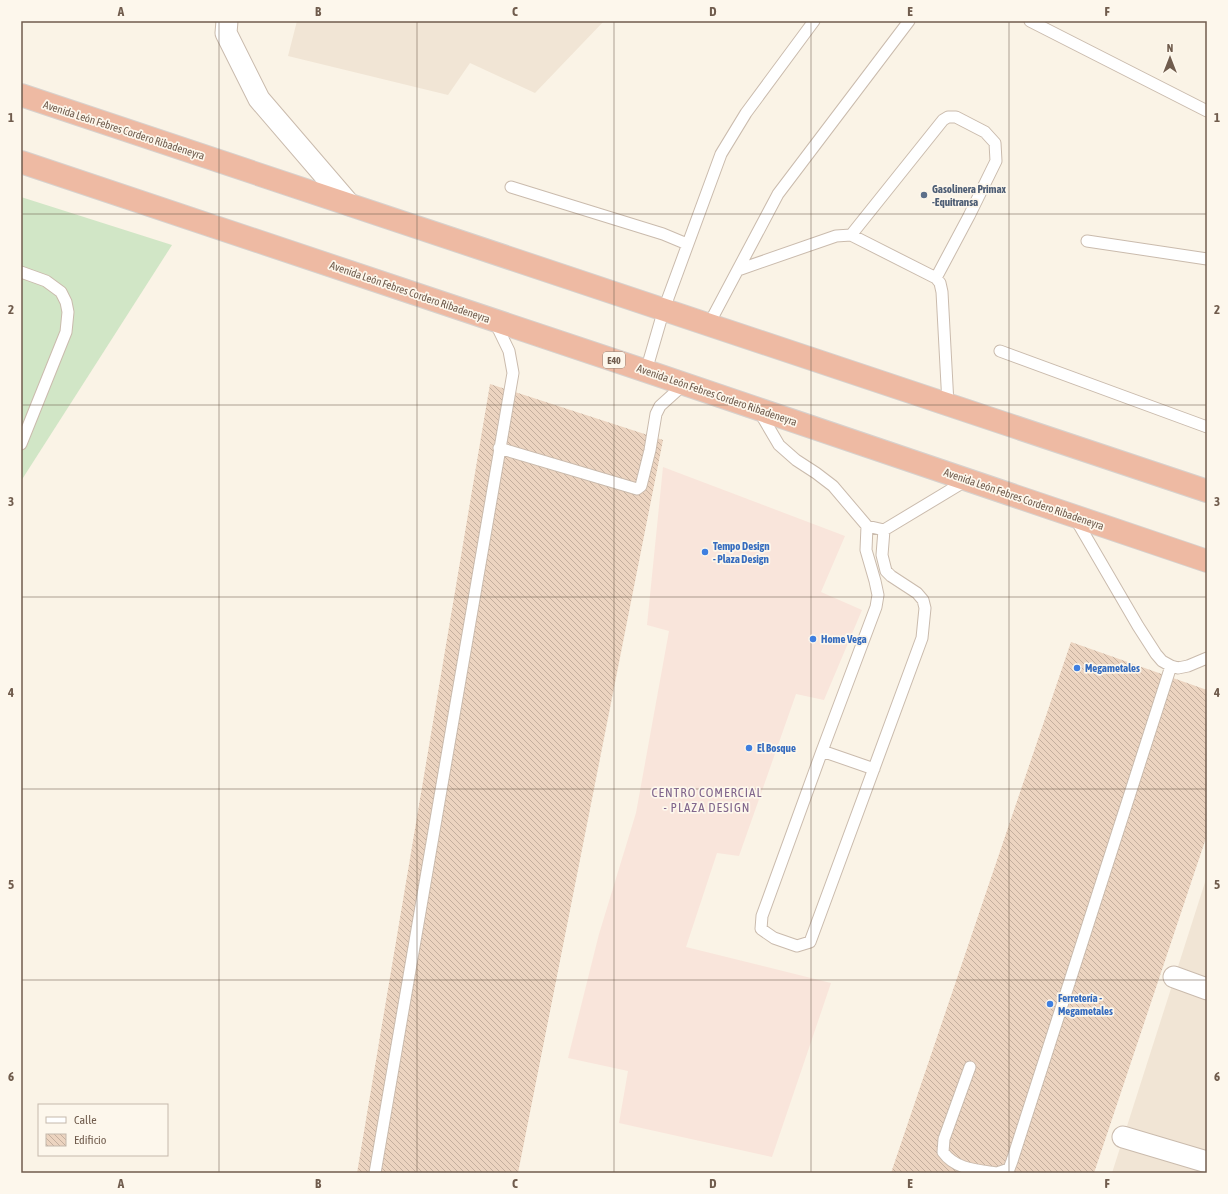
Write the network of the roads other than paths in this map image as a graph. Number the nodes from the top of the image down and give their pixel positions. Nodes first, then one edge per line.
1 (227, 21) edge
2 (814, 21) edge
3 (909, 21) edge
4 (1030, 21) edge
5 (21, 95) edge
6 (1207, 111) edge
7 (21, 162) edge
8 (511, 187) dead end
9 (350, 205) junction
10 (851, 235) junction
11 (1087, 241) dead end
12 (687, 244) junction
13 (1207, 259) edge
14 (738, 270) junction
15 (21, 272) edge
16 (936, 278) junction
17 (664, 309) junction
18 (494, 320) junction
19 (709, 324) junction
20 (1000, 351) dead end
21 (646, 371) junction
22 (686, 384) junction
23 (948, 404) junction
24 (757, 409) junction
25 (1207, 427) edge
26 (21, 444) edge
27 (499, 448) junction
28 (968, 480) junction
29 (1207, 491) edge
30 (1074, 516) junction
31 (867, 526) junction
32 (884, 530) junction
33 (1207, 561) edge
34 (891, 576) junction
35 (875, 581) junction
36 (1207, 658) edge
37 (1171, 666) junction
38 (822, 751) junction
39 (874, 769) junction
40 (1174, 977) dead end
41 (1207, 989) edge
42 (970, 1067) dead end
43 (1123, 1137) dead end
44 (1207, 1162) edge
45 (375, 1173) edge
46 (996, 1173) edge

1 - 9 street
2 - 12 lane
3 - 14 lane
4 - 6 lane
5 - 9 highway, Avenida León Febres Cordero Ribadeneyra
7 - 18 highway, Avenida León Febres Cordero Ribadeneyra / E40
8 - 12 lane
9 - 17 highway, Avenida León Febres Cordero Ribadeneyra
10 - 14 lane
10 - 16 lane
10 - 16 lane
11 - 13 lane
12 - 17 lane
14 - 19 lane
15 - 26 lane
16 - 23 lane
17 - 19 highway, Avenida León Febres Cordero Ribadeneyra
17 - 21 lane
18 - 21 highway, Avenida León Febres Cordero Ribadeneyra / E40
18 - 27 lane
19 - 23 highway, Avenida León Febres Cordero Ribadeneyra
20 - 25 lane
21 - 22 highway, Avenida León Febres Cordero Ribadeneyra / E40
22 - 24 highway, Avenida León Febres Cordero Ribadeneyra / E40
22 - 27 lane
23 - 29 highway, Avenida León Febres Cordero Ribadeneyra
24 - 28 highway, Avenida León Febres Cordero Ribadeneyra / E40
24 - 31 lane
27 - 45 lane
28 - 30 highway, Avenida León Febres Cordero Ribadeneyra / E40
28 - 32 lane
30 - 33 highway, Avenida León Febres Cordero Ribadeneyra / E40
30 - 37 lane
31 - 32 lane
31 - 35 lane
32 - 34 lane
34 - 35 lane
34 - 39 lane
35 - 38 lane
36 - 37 lane
37 - 46 lane
38 - 39 lane
38 - 39 lane
40 - 41 street
42 - 46 lane
43 - 44 street

